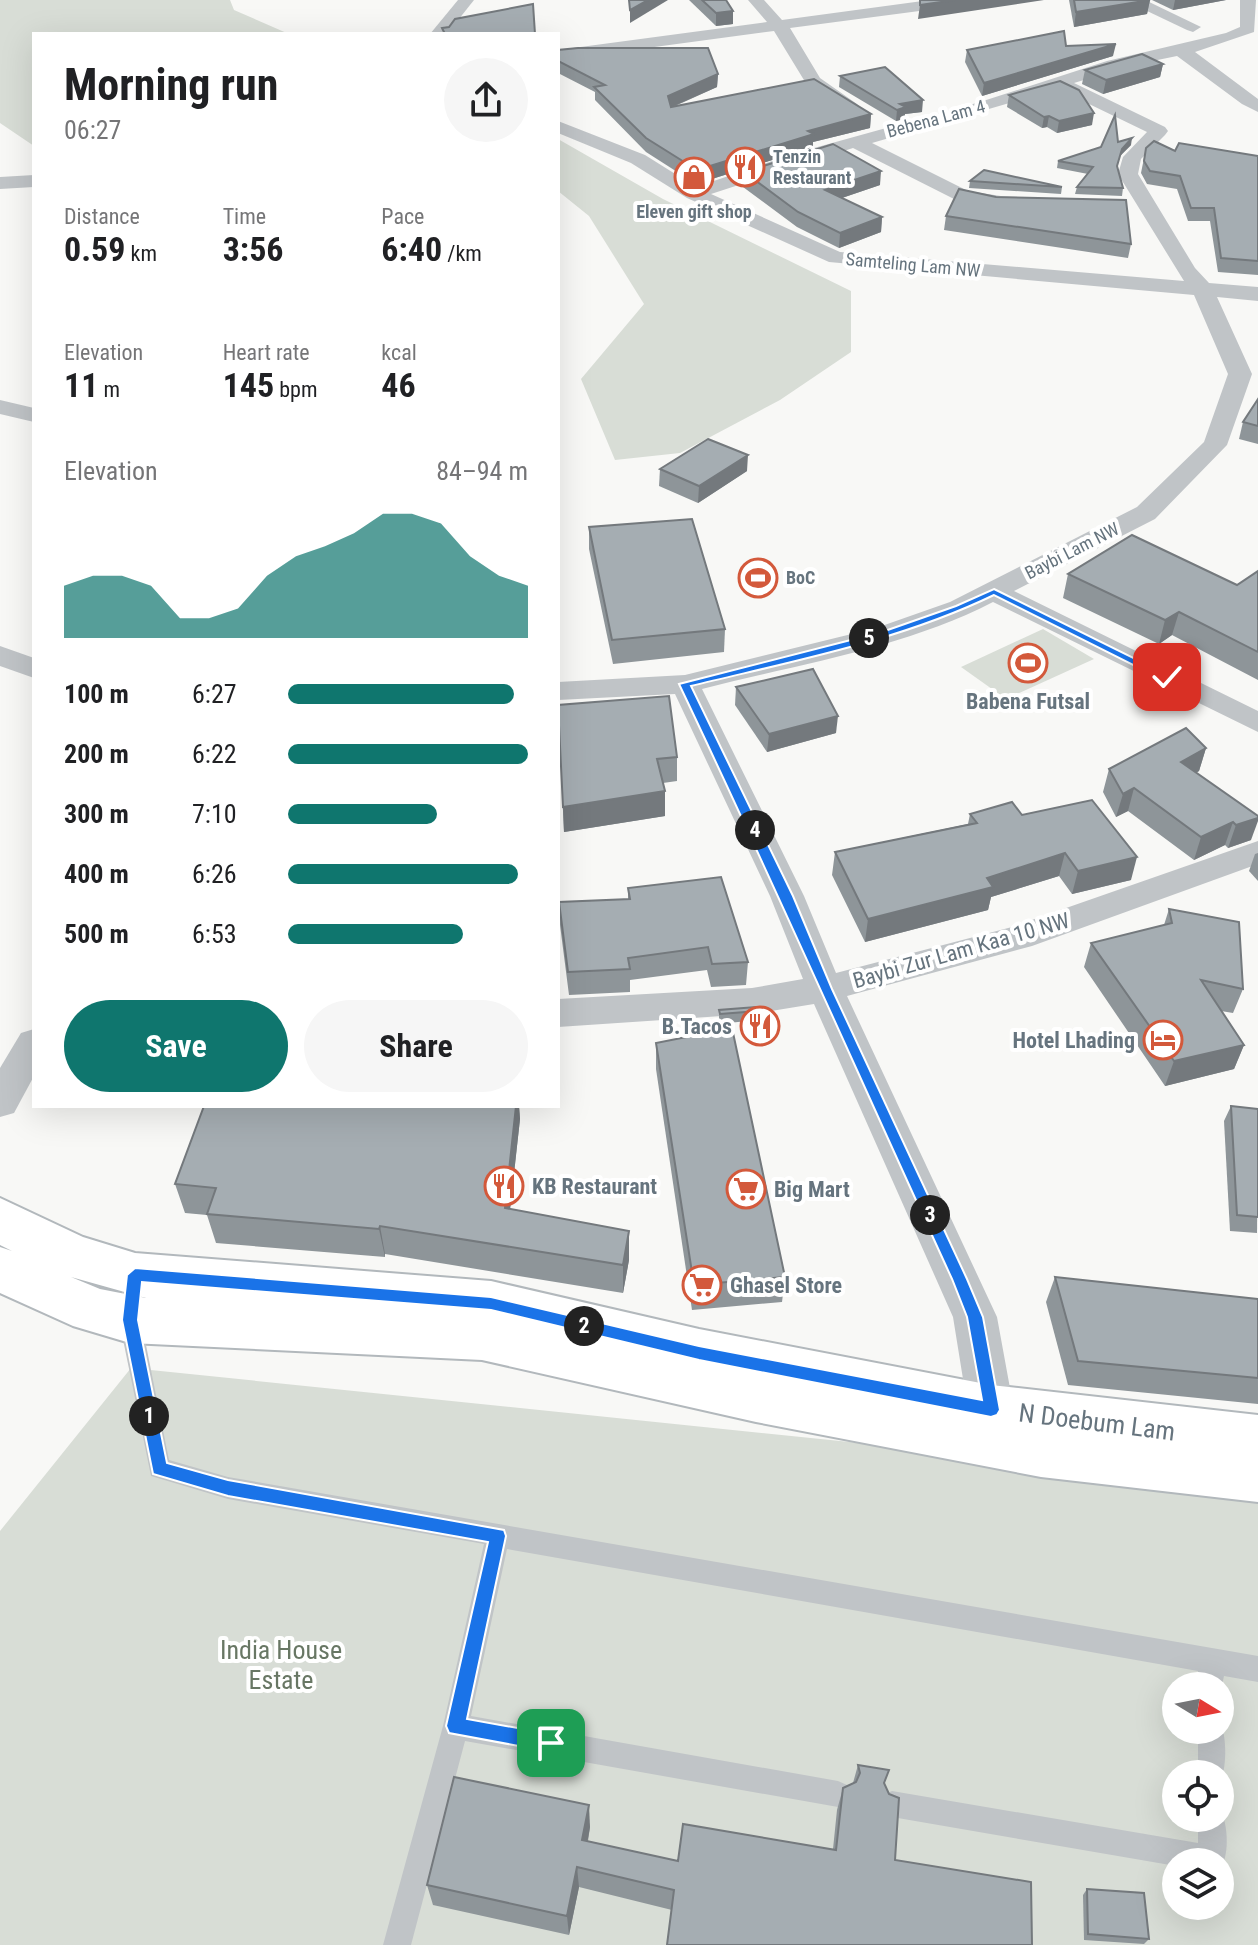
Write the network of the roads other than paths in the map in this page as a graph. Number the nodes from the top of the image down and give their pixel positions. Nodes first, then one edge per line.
1 (466, 0) edge
2 (756, 0) edge
3 (965, 0) edge
4 (1132, 0) edge
5 (1248, 0) edge
6 (781, 27) junction
7 (1193, 27) dead end
8 (440, 32) edge
9 (1179, 50) junction
10 (560, 55) edge
11 (1062, 84) junction
12 (1258, 107) edge
13 (560, 127) edge
14 (893, 130) junction
15 (857, 143) junction
16 (32, 181) edge
17 (0, 183) edge
18 (694, 194) junction
19 (1028, 202) edge
20 (1119, 204) edge
21 (1148, 205) junction
22 (1203, 290) junction
23 (1258, 294) edge
24 (0, 407) edge
25 (32, 415) edge
26 (994, 592) junction
27 (0, 655) edge
28 (32, 668) edge
29 (685, 684) junction
30 (560, 691) edge
31 (1258, 723) edge
32 (1258, 852) edge
33 (825, 989) junction
34 (560, 1013) edge
35 (32, 1048) edge
36 (15, 1091) edge
37 (0, 1219) edge
38 (0, 1269) edge
39 (133, 1297) junction
40 (991, 1410) junction
41 (1258, 1441) edge
42 (1258, 1475) edge
43 (498, 1536) junction
44 (1258, 1669) edge
45 (1206, 1672) edge
46 (1223, 1672) edge
47 (456, 1726) junction
48 (838, 1794) dead end
49 (892, 1804) edge
50 (1211, 1832) edge
51 (397, 1945) edge

1 - 8 street
2 - 6 street
3 - 6 street
4 - 7 street
5 - 9 street
6 - 10 street
6 - 14 street
9 - 11 street, Bebena Lam 4
9 - 12 street
11 - 14 street, Bebena Lam 4
11 - 21 street, Baybi Lam NW
13 - 18 street, Samteling Lam NW
14 - 15 street, Bebena Lam 4
15 - 18 street, Bebena Lam 4
15 - 19 street
16 - 17 street
18 - 22 street, Samteling Lam NW
20 - 21 street
21 - 22 street, Baybi Lam NW
22 - 23 street, Samteling Lam NW
22 - 26 street, Baybi Lam NW
24 - 25 street
26 - 29 street, Baybi Lam NW
26 - 31 street
27 - 28 street
29 - 30 street, Baybi Lam NW
29 - 33 street
32 - 33 street, Baybi Zur Lam Kaa 10 NW
33 - 34 street, Baybi Zur Lam Kaa 10 NW
33 - 40 street
35 - 36 street
37 - 39 main road, N Doebum Lam
38 - 39 main road
39 - 40 main road, N Doebum Lam
39 - 42 main road
39 - 43 lane
40 - 41 main road, N Doebum Lam
43 - 45 lane
43 - 47 lane
44 - 46 lane
47 - 48 lane
47 - 51 lane
49 - 50 lane

